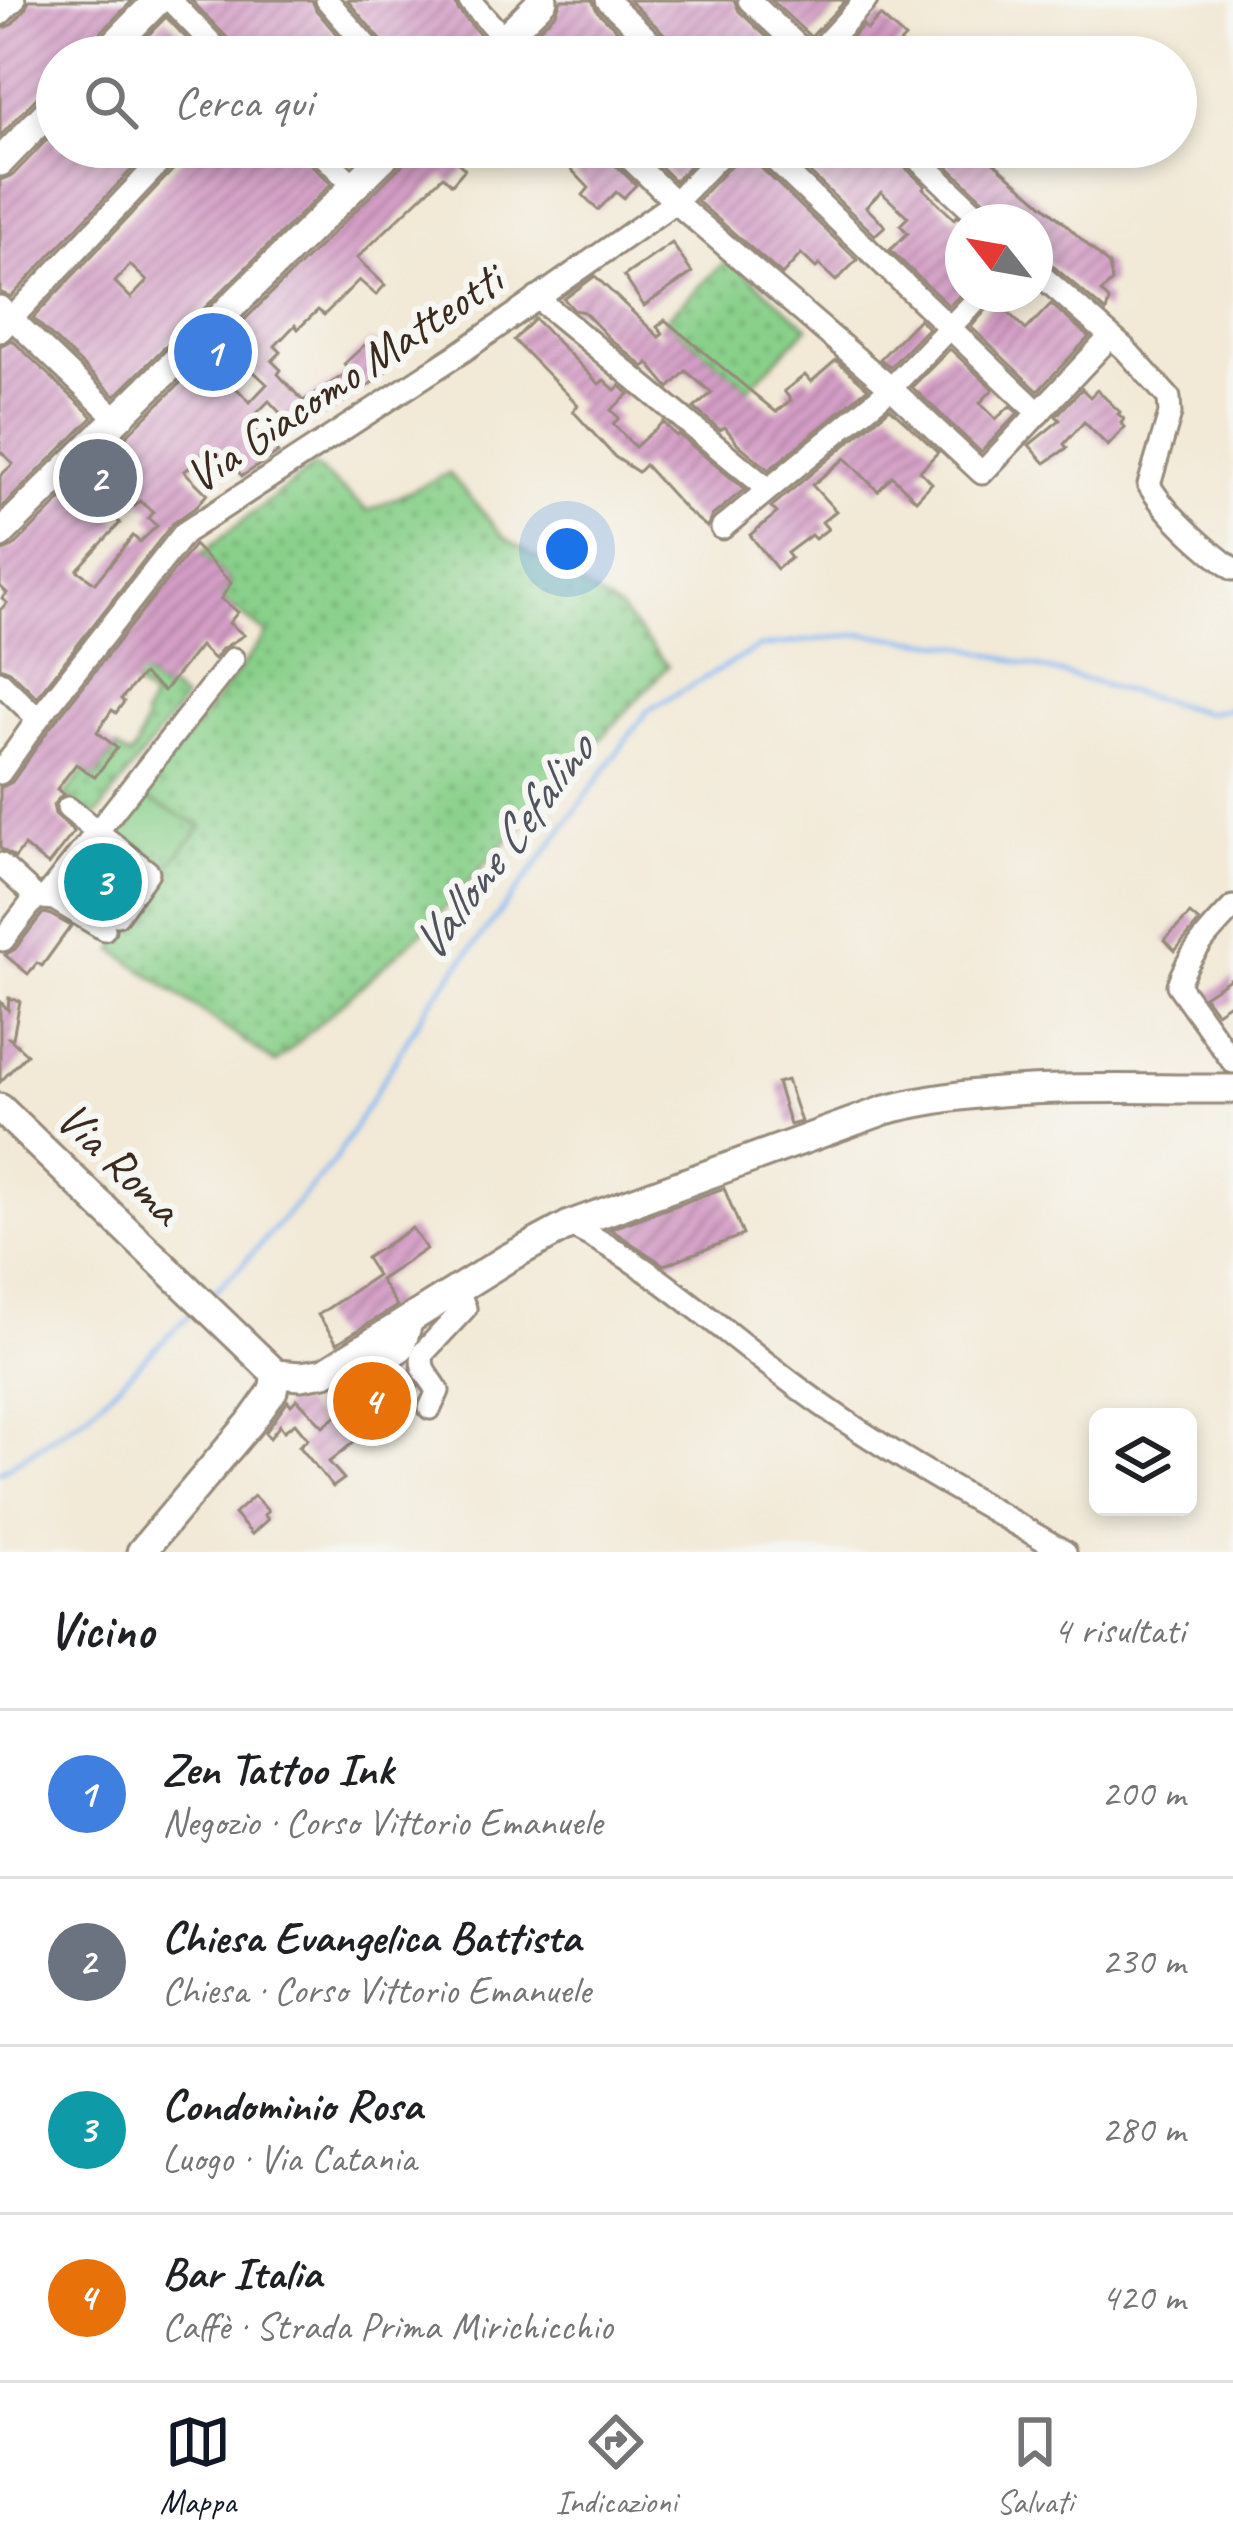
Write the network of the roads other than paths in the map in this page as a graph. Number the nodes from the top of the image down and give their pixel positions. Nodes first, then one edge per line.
1 (14, 0) edge
2 (158, 0) edge
3 (170, 0) edge
4 (327, 0) edge
5 (470, 0) edge
6 (543, 0) edge
7 (607, 0) edge
8 (749, 0) edge
9 (866, 0) edge
10 (0, 14) edge
11 (123, 36) edge
12 (205, 36) edge
13 (358, 36) edge
14 (495, 36) edge
15 (516, 36) edge
16 (645, 36) edge
17 (789, 36) edge
18 (832, 36) edge
19 (36, 125) edge
20 (0, 162) edge
21 (153, 168) edge
22 (336, 168) edge
23 (372, 168) edge
24 (639, 168) edge
25 (707, 168) edge
26 (783, 168) edge
27 (927, 168) edge
28 (354, 186) junction
29 (674, 202) junction
30 (966, 204) edge
31 (1053, 286) edge
32 (537, 298) junction
33 (965, 312) edge
34 (4, 319) edge
35 (950, 327) junction
36 (1110, 337) junction
37 (891, 388) junction
38 (1039, 413) junction
39 (117, 419) junction
40 (768, 489) junction
41 (722, 528) dead end
42 (0, 534) edge
43 (1233, 569) edge
44 (233, 659) dead end
45 (0, 682) edge
46 (38, 719) junction
47 (0, 773) edge
48 (68, 808) dead end
49 (97, 831) junction
50 (0, 865) edge
51 (40, 897) junction
52 (1233, 907) edge
53 (1, 939) edge
54 (1233, 1062) edge
55 (1233, 1089) edge
56 (0, 1108) edge
57 (569, 1225) junction
58 (458, 1289) junction
59 (276, 1374) junction
60 (430, 1408) dead end
61 (141, 1552) edge
62 (1065, 1552) edge

1 - 10 street
2 - 11 main road
3 - 12 street
4 - 13 street
5 - 14 street
6 - 15 main road
7 - 16 street
8 - 17 street
9 - 18 street
19 - 20 main road
21 - 34 street
22 - 28 street
23 - 28 main road
24 - 29 street
25 - 29 street, Via Giacomo Matteotti
26 - 35 street
27 - 30 street
28 - 39 main road
29 - 32 street, Via Giacomo Matteotti
29 - 37 street
31 - 36 street
32 - 40 street
32 - 46 street, Via Giacomo Matteotti
33 - 35 street
34 - 39 street
35 - 37 street
35 - 38 street
36 - 38 street
36 - 43 street
37 - 38 street
37 - 40 street
39 - 42 main road
40 - 41 street
44 - 49 street
45 - 46 street
46 - 47 street, Via Giacomo Matteotti
48 - 49 street
49 - 51 street
49 - 51 street
50 - 51 street
51 - 53 street
52 - 54 street
55 - 57 main road
56 - 59 main road, Via Roma
57 - 58 main road
57 - 62 street
58 - 59 main road
58 - 60 street
59 - 61 main road

